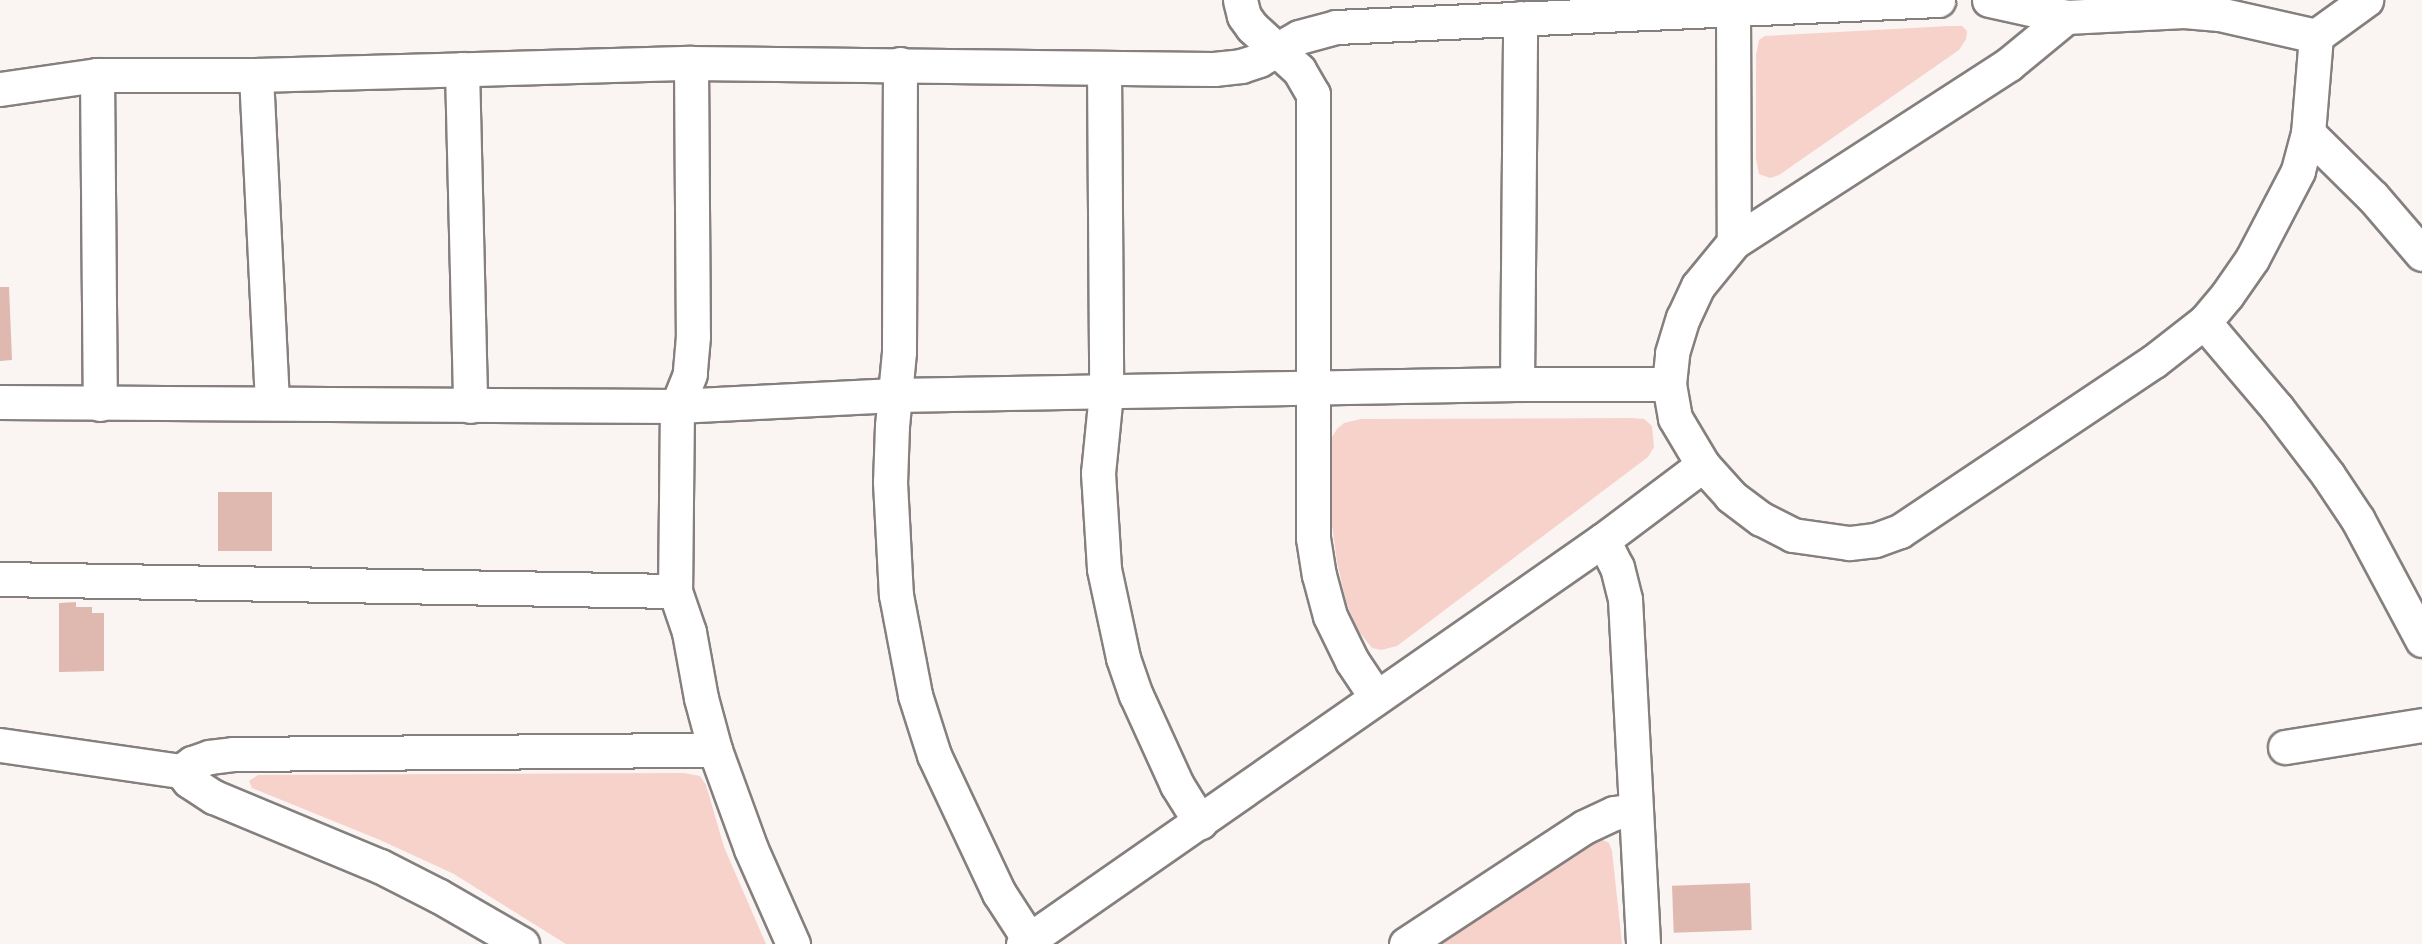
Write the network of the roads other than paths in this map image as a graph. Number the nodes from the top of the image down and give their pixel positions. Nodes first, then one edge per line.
1 (1240, 0) edge
2 (1938, 0) edge
3 (1989, 0) edge
4 (2366, 0) edge
5 (1733, 8) junction
6 (2066, 16) junction
7 (1520, 18) junction
8 (2316, 36) junction
9 (1276, 48) junction
10 (691, 63) junction
11 (900, 64) junction
12 (1104, 68) junction
13 (462, 69) junction
14 (98, 75) junction
15 (256, 75) junction
16 (0, 89) edge
17 (2308, 133) junction
18 (1734, 242) junction
19 (2422, 254) edge
20 (2204, 322) junction
21 (1517, 384) junction
22 (1669, 384) junction
23 (1314, 389) junction
24 (1106, 393) junction
25 (895, 395) junction
26 (0, 402) edge
27 (272, 402) junction
28 (100, 404) junction
29 (470, 406) junction
30 (677, 406) junction
31 (1702, 465) junction
32 (1603, 540) junction
33 (0, 579) edge
34 (675, 591) junction
35 (2422, 640) edge
36 (1376, 697) junction
37 (2422, 725) edge
38 (0, 745) edge
39 (2285, 747) dead end
40 (715, 750) junction
41 (181, 771) junction
42 (1635, 810) junction
43 (1200, 822) junction
44 (1028, 943) edge
45 (522, 944) edge
46 (793, 944) edge
47 (1406, 944) edge
48 (1644, 944) edge

1 - 9 street
2 - 5 street
3 - 6 street
4 - 8 street
5 - 7 street
5 - 18 street
6 - 8 street
6 - 18 street
7 - 9 street
7 - 21 street
8 - 17 street
9 - 12 street
9 - 23 street
10 - 11 street
10 - 13 street
10 - 30 street
11 - 12 street
11 - 25 street
12 - 24 street
13 - 15 street
13 - 29 street
14 - 15 street
14 - 16 street
14 - 28 street
15 - 27 street
17 - 19 street
17 - 20 street
18 - 22 street
20 - 31 street
20 - 35 street
21 - 22 street
21 - 23 street
22 - 31 street
23 - 24 street
23 - 36 street
24 - 25 street
24 - 43 street
25 - 30 street
25 - 44 street
26 - 28 street
27 - 28 street
27 - 29 street
29 - 30 street
30 - 34 street
31 - 32 street
32 - 36 street
32 - 42 street
33 - 34 street
34 - 40 street
36 - 43 street
37 - 39 street
38 - 41 street
40 - 41 street
40 - 46 street
41 - 45 street
42 - 47 street
42 - 48 street
43 - 44 street

